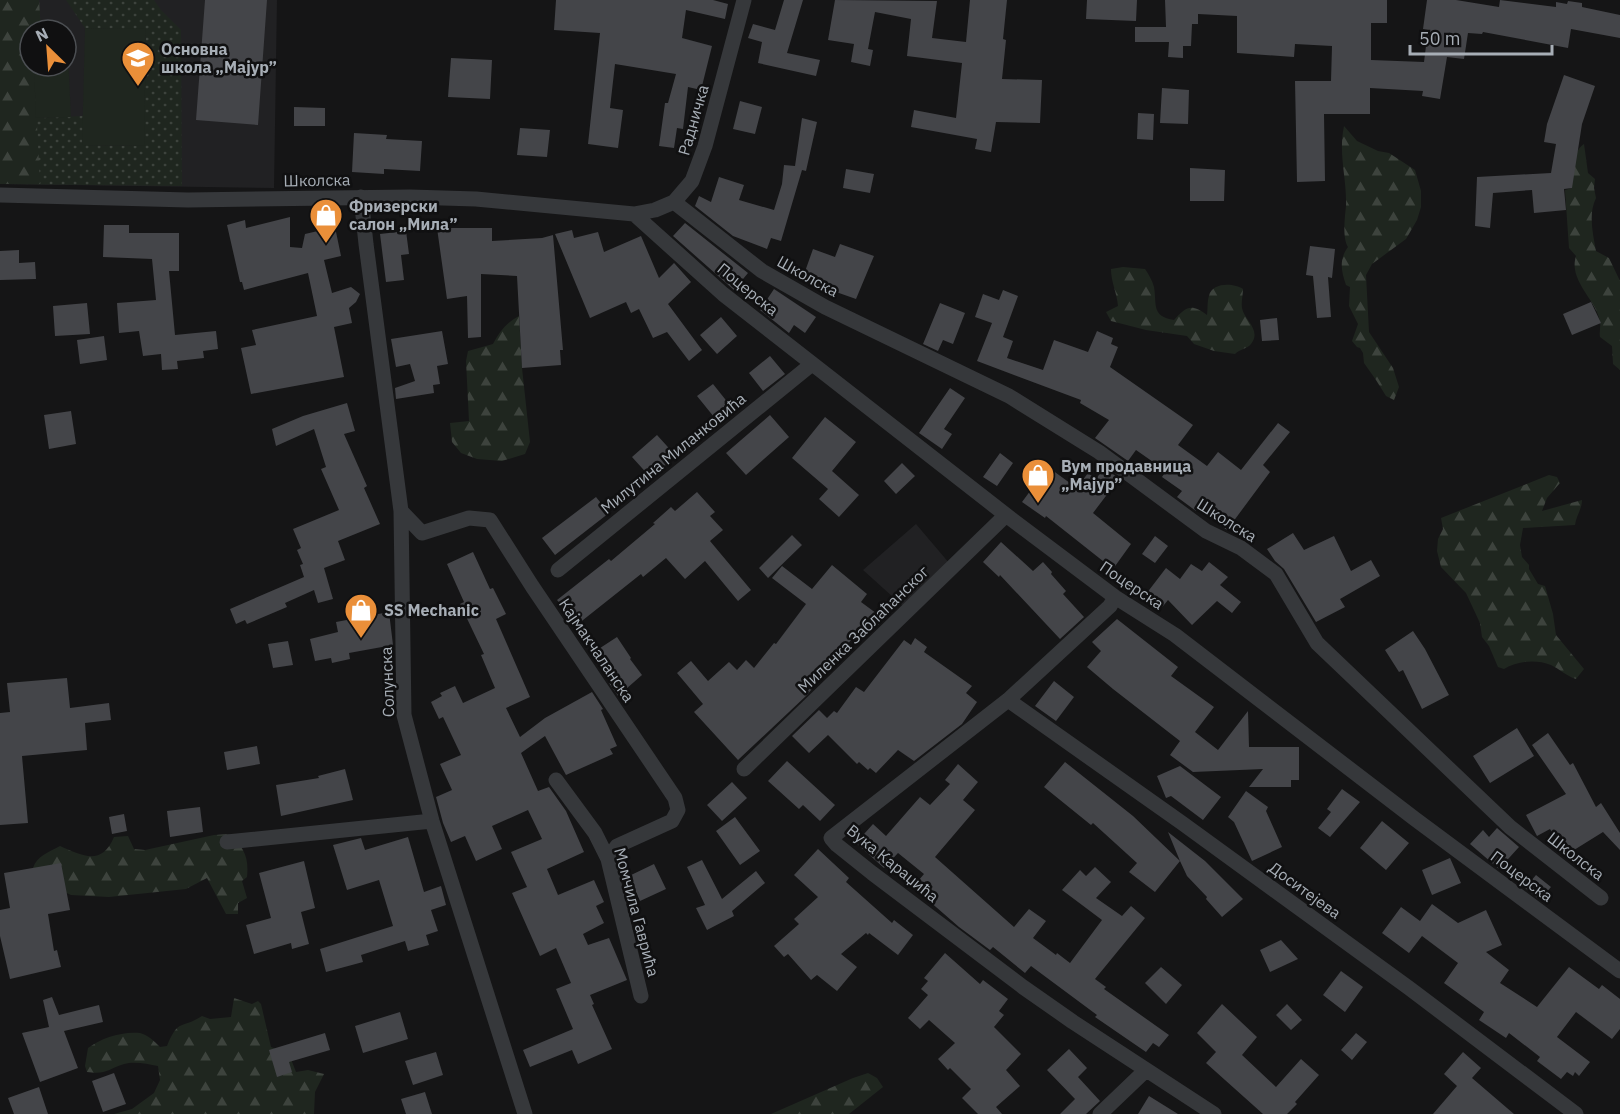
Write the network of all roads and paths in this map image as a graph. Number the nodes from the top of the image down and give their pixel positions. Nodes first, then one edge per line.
1 (744, 0) edge
2 (0, 195) edge
3 (361, 197) junction
4 (674, 202) junction
5 (634, 214) junction
6 (812, 364) junction
7 (402, 511) junction
8 (1006, 515) junction
9 (558, 570) dead end
10 (1115, 597) junction
11 (1008, 700) junction
12 (744, 769) dead end
13 (556, 780) dead end
14 (432, 821) junction
15 (227, 842) dead end
16 (608, 860) junction
17 (1600, 898) dead end
18 (1620, 971) edge
19 (641, 996) dead end
20 (1146, 1070) junction
21 (525, 1114) edge
22 (1100, 1114) edge
23 (1214, 1114) edge
24 (1576, 1114) edge

1 - 4 street, Радничка
2 - 3 street, Школска
3 - 5 street, Школска
3 - 7 street, Солунска
4 - 5 street
4 - 17 street, Школска
5 - 6 street, Поцерска
6 - 8 street, Поцерска
6 - 9 street, Милутина Миланковића
7 - 14 street, Солунска
7 - 16 street, Кајмакчаланска
8 - 10 street, Поцерска
8 - 12 street, Миленка Заблаћанског
10 - 11 street, Вука Караџића
10 - 18 street, Поцерска
11 - 20 street, Вука Караџића
11 - 24 street, Доситејева
13 - 16 street, Момчила Гаврића
14 - 15 street
14 - 21 street, Солунска
16 - 19 street, Момчила Гаврића
20 - 22 street
20 - 23 street, Вука Караџића

